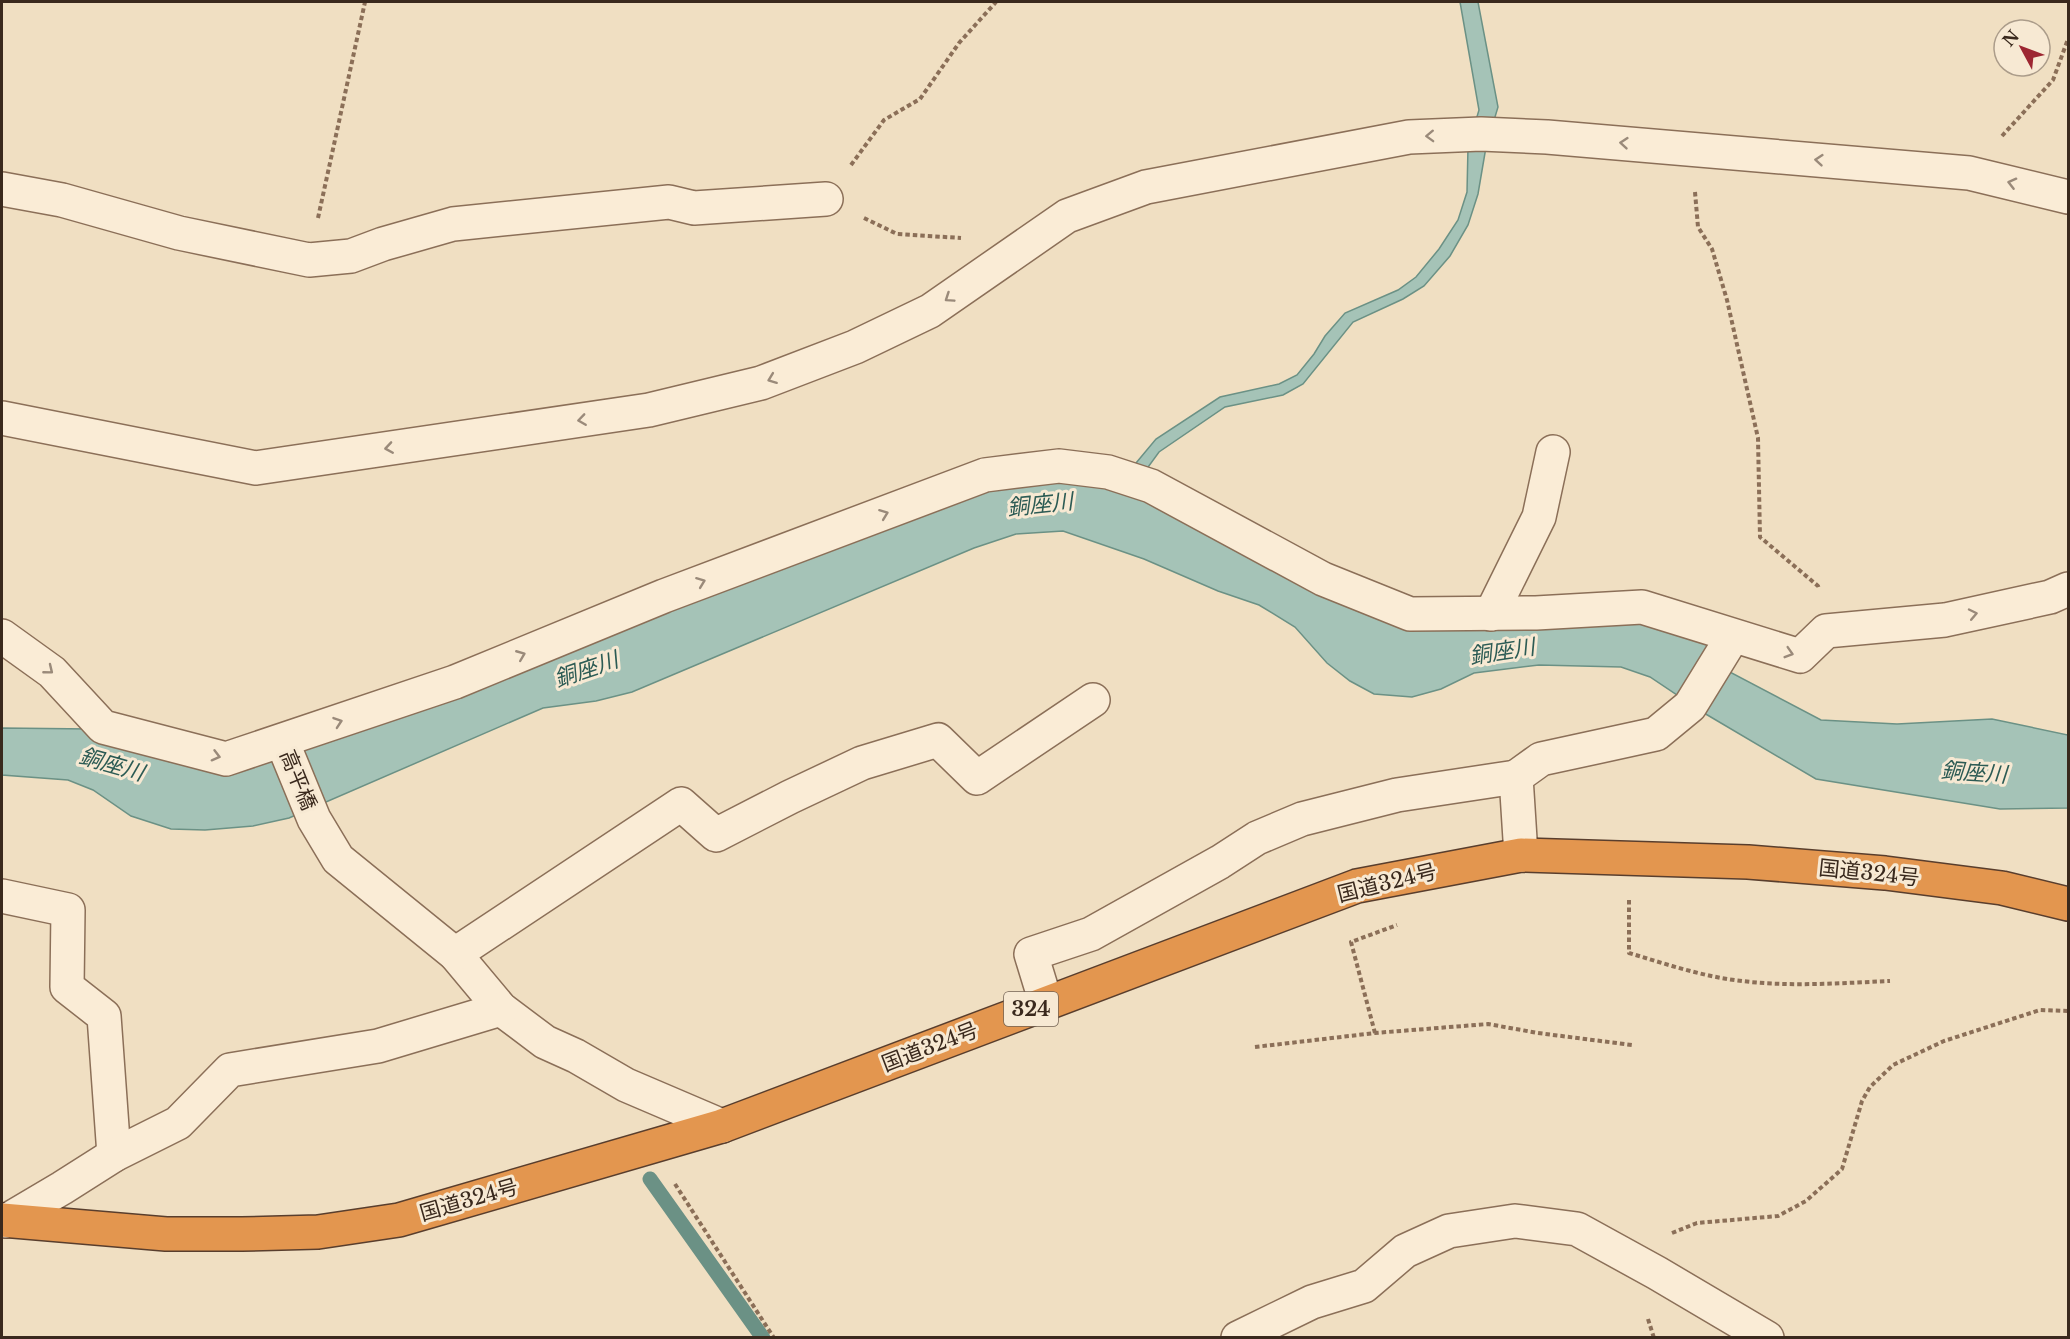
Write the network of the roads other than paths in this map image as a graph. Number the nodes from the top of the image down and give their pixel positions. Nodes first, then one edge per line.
1 (2, 189) edge
2 (2068, 197) edge
3 (826, 199) road end
4 (2, 418) edge
5 (1553, 452) dead end
6 (2068, 589) edge
7 (1491, 614) junction
8 (2, 636) edge
9 (1733, 636) junction
10 (1093, 700) dead end
11 (282, 741) junction
12 (1516, 777) junction
13 (1521, 855) junction
14 (2, 896) edge
15 (2068, 904) edge
16 (455, 954) junction
17 (1046, 1003) junction
18 (501, 1009) junction
19 (722, 1126) junction
20 (114, 1155) junction
21 (4, 1220) edge
22 (1238, 1338) edge
23 (1767, 1338) edge

1 - 3 street
2 -> 4 street
5 - 7 street
9 -> 6 street
7 - 9 street
11 -> 7 street
8 -> 11 street
9 - 12 street
10 - 16 street
11 - 16 street, 高平橋
12 - 13 street
12 - 17 street
13 - 15 highway, 国道324号 / 324
13 - 17 highway, 国道324号 / 324
14 - 20 street
16 - 18 street, 高平橋
17 - 19 highway, 国道324号 / 324
18 - 19 street, 高平橋
18 - 20 street
19 - 21 highway, 国道324号 / 324
20 - 21 street
22 - 23 street

